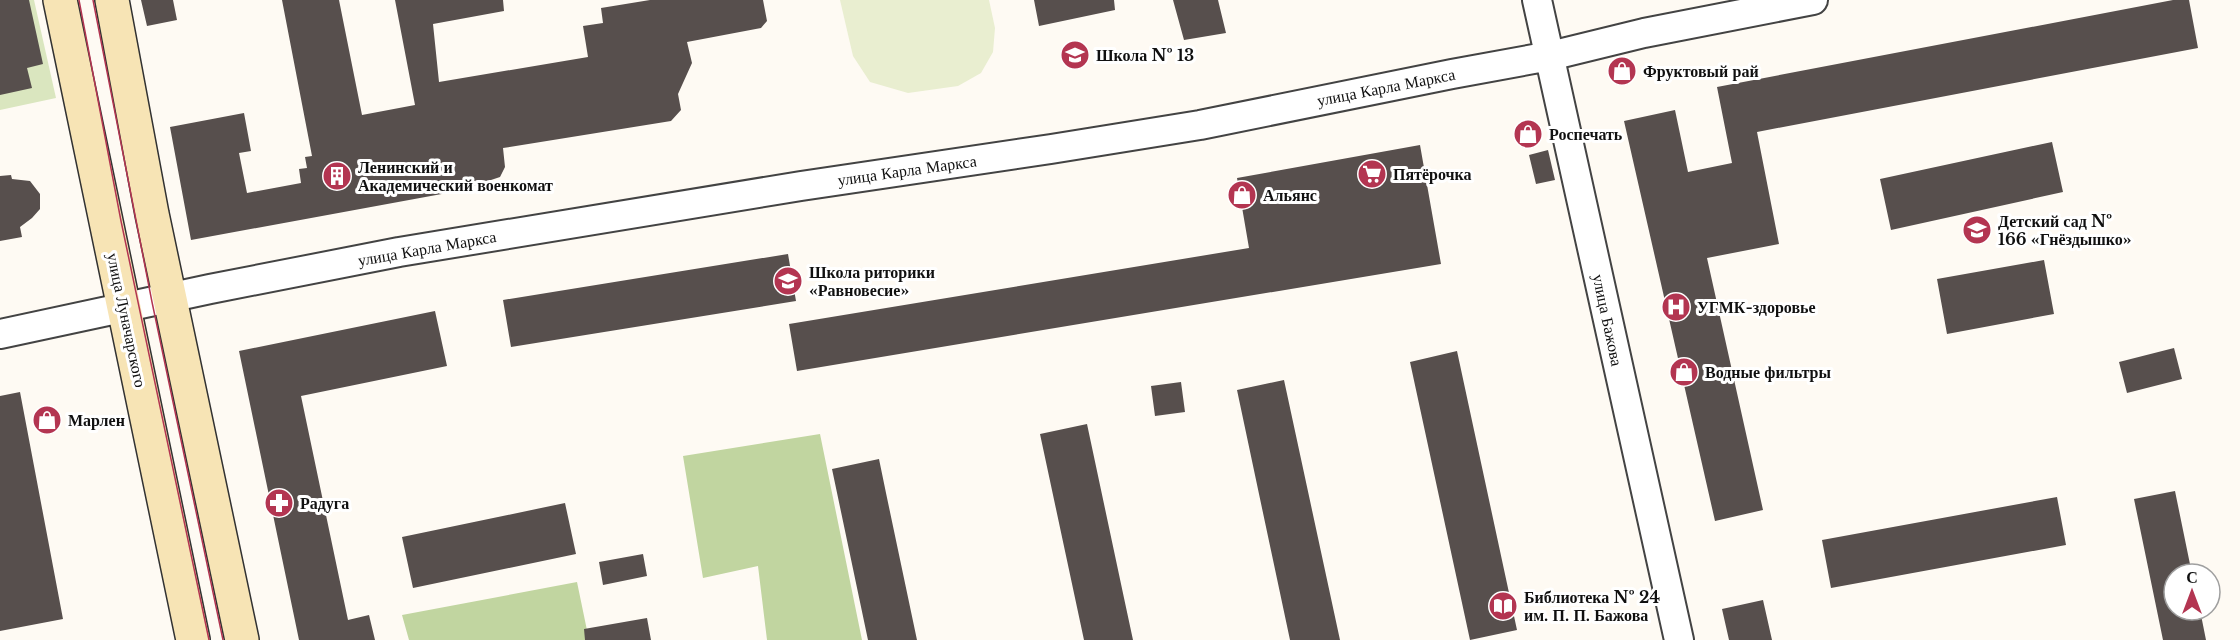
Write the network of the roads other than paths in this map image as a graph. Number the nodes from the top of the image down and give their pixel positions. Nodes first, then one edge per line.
1 (60, 0) edge
2 (111, 0) edge
3 (1537, 0) edge
4 (1813, 0) edge
5 (1550, 56) junction
6 (169, 298) junction
7 (125, 308) junction
8 (0, 334) edge
9 (193, 640) edge
10 (242, 640) edge
11 (1679, 640) edge

1 - 7 main road, улица Луначарского
2 - 6 main road
3 - 5 street, улица Бажова
4 - 5 street, улица Карла Маркса
5 - 6 street, улица Карла Маркса
5 - 11 street, улица Бажова
6 - 7 street, улица Карла Маркса
6 - 10 main road
7 - 8 street, улица Карла Маркса
7 - 9 main road, улица Луначарского

